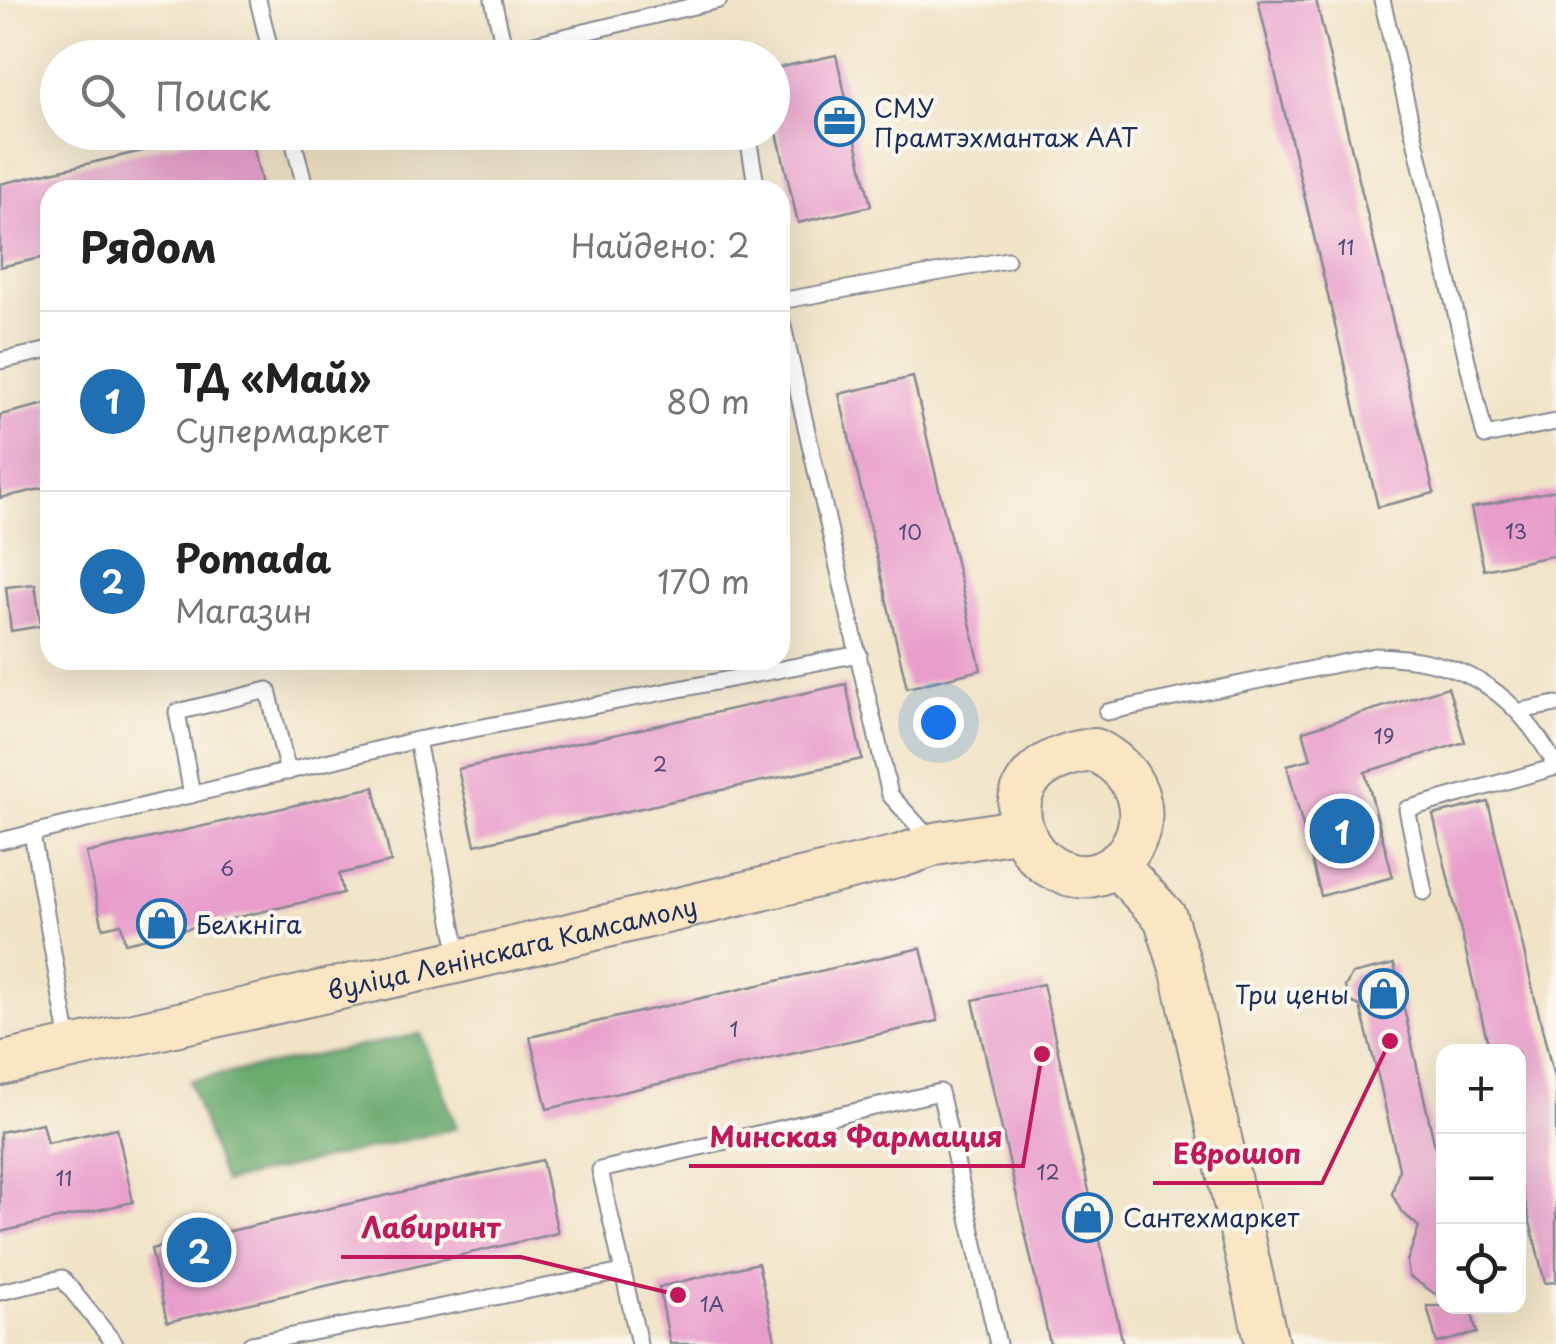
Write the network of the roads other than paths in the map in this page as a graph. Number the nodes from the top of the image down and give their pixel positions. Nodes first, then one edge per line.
1 (258, 0) edge
2 (494, 0) edge
3 (719, 0) edge
4 (1382, 0) edge
5 (690, 3) edge
6 (268, 40) edge
7 (503, 40) edge
8 (547, 40) edge
9 (296, 150) edge
10 (750, 150) edge
11 (304, 180) edge
12 (755, 180) edge
13 (1006, 260) dead end
14 (790, 299) edge
15 (40, 352) edge
16 (790, 356) edge
17 (0, 361) edge
18 (1556, 422) edge
19 (859, 654) junction
20 (790, 667) edge
21 (777, 670) edge
22 (1556, 704) edge
23 (1520, 711) junction
24 (1108, 712) dead end
25 (416, 740) junction
26 (1556, 766) edge
27 (288, 772) junction
28 (192, 795) junction
29 (1022, 830) junction
30 (32, 834) junction
31 (0, 841) edge
32 (934, 844) junction
33 (1116, 866) junction
34 (1424, 892) dead end
35 (460, 961) junction
36 (70, 1048) junction
37 (0, 1064) edge
38 (623, 1272) junction
39 (0, 1292) edge
40 (115, 1344) edge
41 (251, 1344) edge
42 (639, 1344) edge
43 (998, 1344) edge
44 (1267, 1344) edge

1 - 6 lane
2 - 7 lane
3 - 5 lane
4 - 18 lane
5 - 8 lane
9 - 11 lane
10 - 12 lane
13 - 14 lane
15 - 17 lane
16 - 19 lane
19 - 20 lane
19 - 32 lane
21 - 25 lane
22 - 23 lane
23 - 24 lane
23 - 26 lane
25 - 27 lane
25 - 35 lane
26 - 34 lane
27 - 28 lane
27 - 28 lane
28 - 30 lane
29 - 32 main road, вуліца Ленінскага Камсамолу
29 - 33 main road
29 - 33 main road
30 - 31 lane
30 - 36 lane
32 - 35 main road, вуліца Ленінскага Камсамолу
33 - 44 main road
35 - 36 main road, вуліца Ленінскага Камсамолу
36 - 37 main road, вуліца Ленінскага Камсамолу
38 - 41 lane
38 - 42 lane
38 - 43 lane
39 - 40 lane

